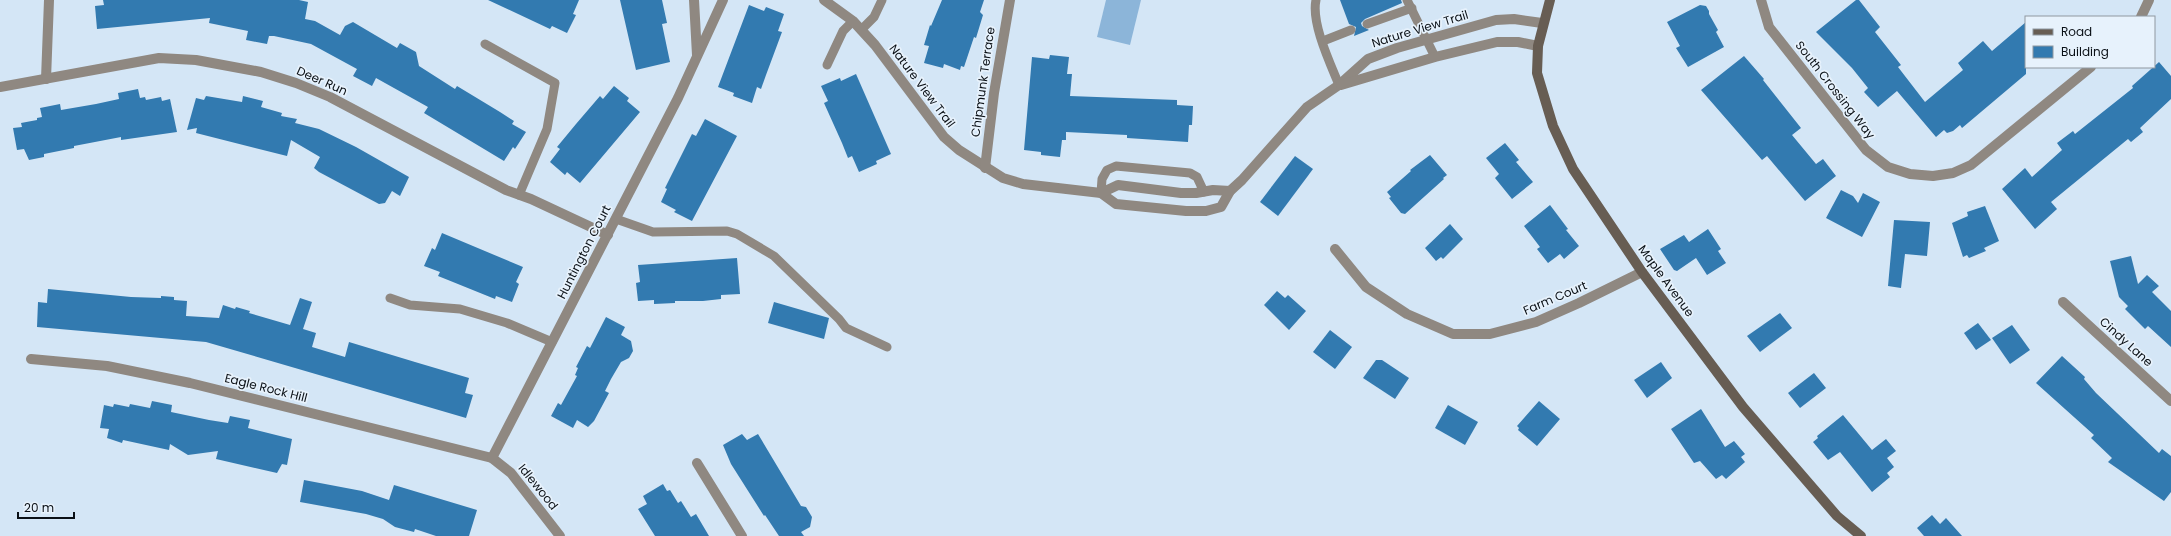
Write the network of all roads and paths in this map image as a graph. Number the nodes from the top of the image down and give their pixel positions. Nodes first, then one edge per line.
1 (49, 0) edge
2 (694, 0) edge
3 (723, 0) edge
4 (824, 0) edge
5 (882, 0) edge
6 (1010, 0) edge
7 (1316, 0) edge
8 (1407, 0) edge
9 (1550, 0) edge
10 (1761, 0) edge
11 (2149, 0) edge
12 (1412, 8) junction
13 (2141, 16) edge
14 (853, 21) junction
15 (1542, 23) junction
16 (1367, 24) dead end
17 (861, 30) junction
18 (1351, 30) dead end
19 (1426, 39) junction
20 (1323, 42) junction
21 (485, 44) dead end
22 (1538, 46) junction
23 (698, 57) junction
24 (1435, 57) junction
25 (827, 65) dead end
26 (2090, 68) edge
27 (46, 79) junction
28 (1339, 85) junction
29 (0, 87) edge
30 (985, 168) junction
31 (1230, 191) junction
32 (1204, 192) junction
33 (1101, 193) junction
34 (519, 195) junction
35 (616, 220) junction
36 (608, 235) junction
37 (1335, 249) dead end
38 (1642, 272) junction
39 (390, 298) dead end
40 (2063, 302) dead end
41 (552, 342) junction
42 (888, 347) dead end
43 (31, 359) dead end
44 (2171, 401) edge
45 (492, 458) junction
46 (697, 462) dead end
47 (560, 536) edge
48 (742, 536) edge
49 (1861, 536) edge

1 - 27 street
2 - 23 street
3 - 23 street, Huntington Court
4 - 14 street, Nature View Trail
5 - 17 lane
6 - 30 street, Chipmunk Terrace
7 - 20 lane
8 - 12 lane
9 - 15 main road, Maple Avenue
10 - 26 street, South Crossing Way
11 - 13 street
12 - 16 lane
12 - 19 lane
14 - 17 street, Nature View Trail
14 - 25 lane
15 - 19 street, Nature View Trail
15 - 22 main road, Maple Avenue
17 - 30 street, Nature View Trail
18 - 20 lane
19 - 24 lane
19 - 28 street, Nature View Trail
20 - 28 lane
21 - 34 lane
22 - 24 street, Nature View Trail
22 - 38 main road, Maple Avenue
23 - 35 street, Huntington Court
24 - 28 street, Nature View Trail
27 - 29 street, Deer Run
27 - 34 street, Deer Run
28 - 31 street, Nature View Trail
30 - 33 street, Nature View Trail
31 - 32 street, Nature View Trail
31 - 33 street, Nature View Trail
32 - 33 street, Nature View Trail
32 - 33 lane
34 - 36 street, Deer Run
35 - 36 street, Huntington Court
35 - 42 lane
36 - 41 street, Huntington Court
37 - 38 street, Farm Court
38 - 49 main road, Maple Avenue
39 - 41 lane
40 - 44 street, Cindy Lane
41 - 45 street, Huntington Court
43 - 45 street, Eagle Rock Hill
45 - 47 street, Idlewood
46 - 48 street

